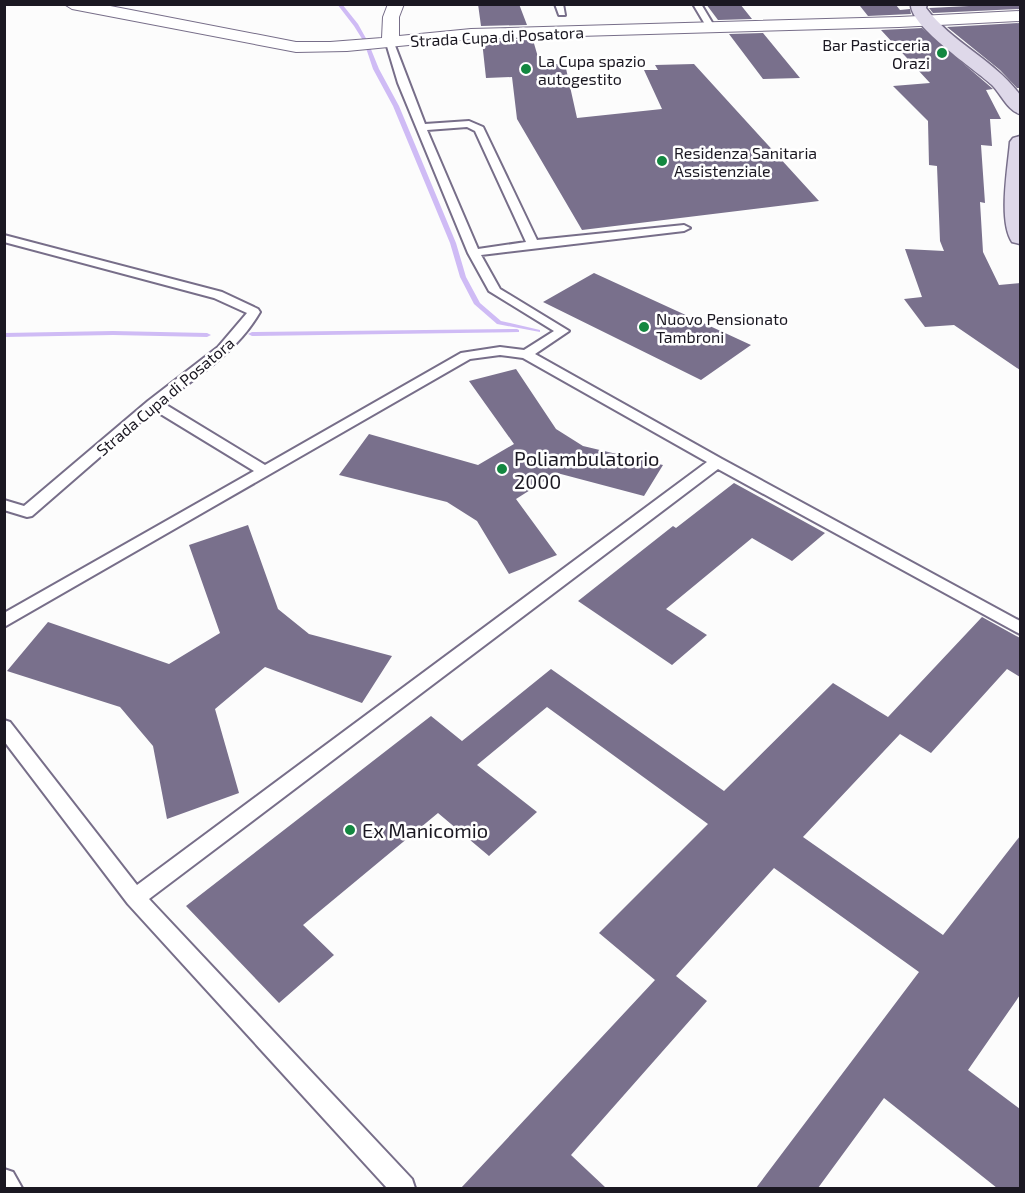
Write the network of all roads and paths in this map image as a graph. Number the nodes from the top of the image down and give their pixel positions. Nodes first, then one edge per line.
1 (72, 4) edge
2 (396, 4) edge
3 (697, 4) edge
4 (919, 4) edge
5 (1020, 16) edge
6 (926, 22) junction
7 (712, 29) junction
8 (382, 44) junction
9 (1017, 98) edge
10 (422, 127) junction
11 (1020, 142) edge
12 (684, 228) dead end
13 (1020, 237) edge
14 (4, 238) edge
15 (533, 244) junction
16 (474, 253) junction
17 (526, 354) junction
18 (154, 404) junction
19 (717, 462) junction
20 (265, 471) junction
21 (4, 505) edge
22 (4, 621) edge
23 (1020, 628) edge
24 (4, 727) edge
25 (135, 898) junction
26 (4, 1181) edge
27 (10, 1188) edge
28 (403, 1188) edge

1 - 8 street, Strada Cupa di Posatora
2 - 8 street
3 - 7 lane
4 - 6 street
5 - 6 street, Strada Cupa di Posatora
6 - 7 street, Strada Cupa di Posatora
6 - 9 street
7 - 8 street, Strada Cupa di Posatora
8 - 10 lane
10 - 15 lane
10 - 16 lane
11 - 13 street
12 - 15 lane
14 - 18 lane, Strada Cupa di Posatora
15 - 16 lane
16 - 17 lane
17 - 19 lane
17 - 20 lane
18 - 20 lane
18 - 21 lane, Strada Cupa di Posatora
19 - 23 lane
19 - 25 lane
20 - 22 lane
24 - 25 lane
25 - 28 lane
26 - 27 lane

